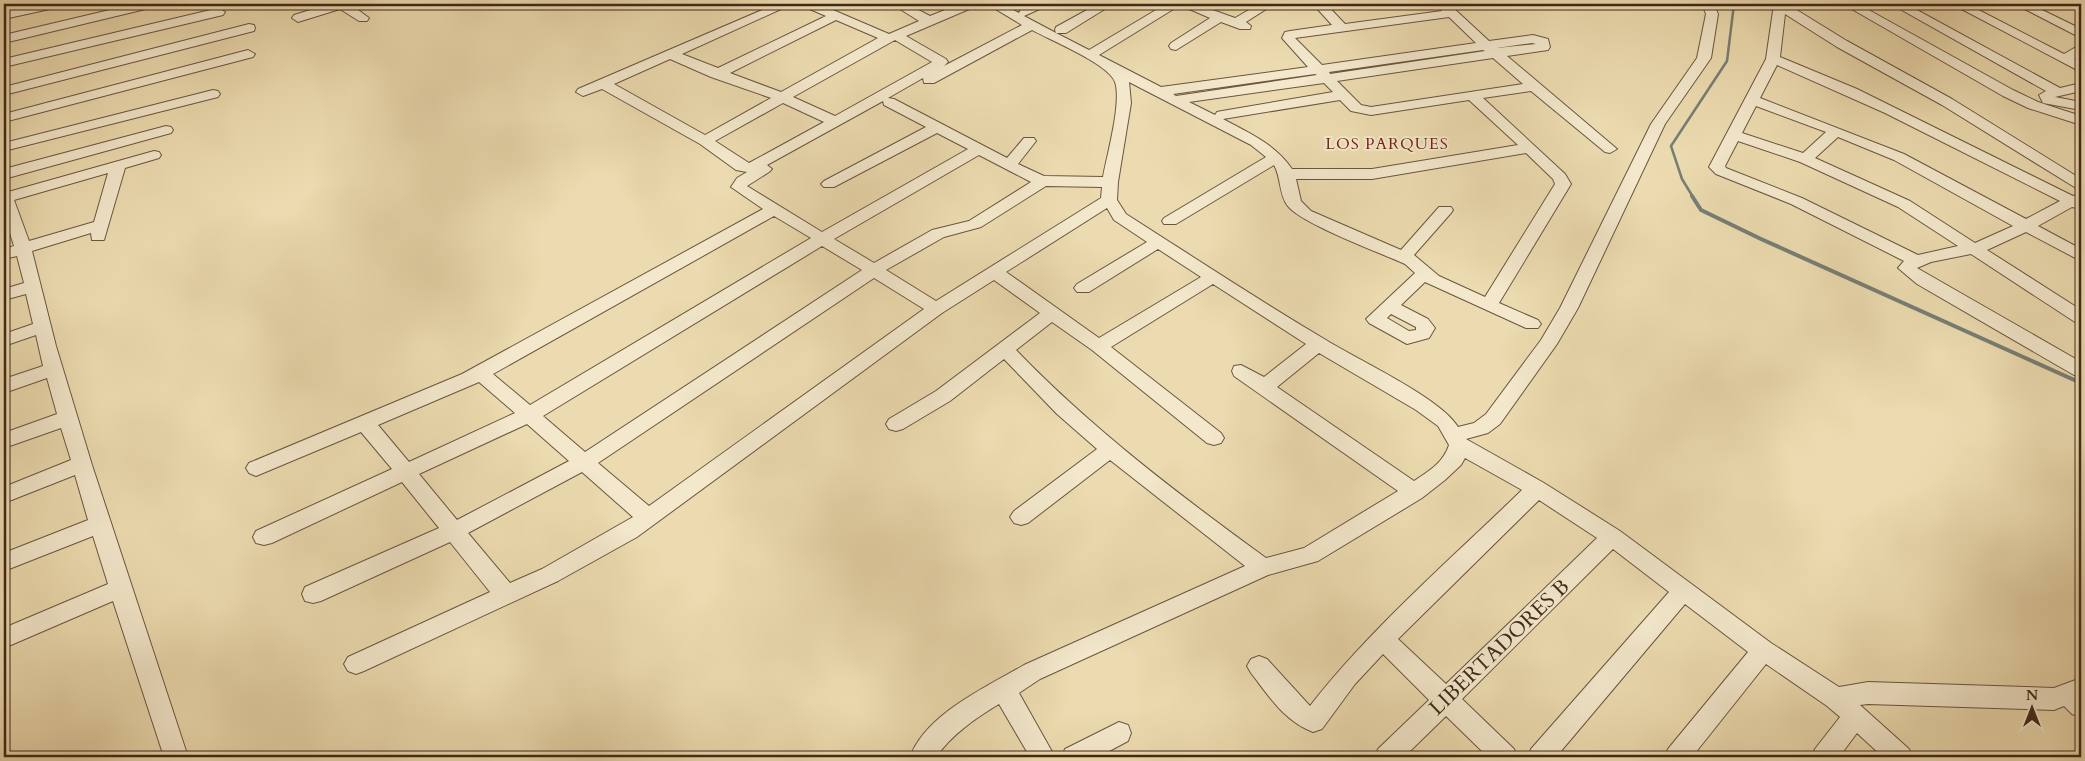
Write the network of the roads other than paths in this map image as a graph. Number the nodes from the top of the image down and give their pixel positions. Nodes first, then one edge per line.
1 (55, 4) edge
2 (150, 4) edge
3 (786, 4) edge
4 (809, 4) edge
5 (898, 4) edge
6 (970, 4) edge
7 (992, 4) edge
8 (1040, 4) edge
9 (1107, 4) edge
10 (1174, 4) edge
11 (1189, 4) edge
12 (1268, 4) edge
13 (1319, 4) edge
14 (1708, 4) edge
15 (1780, 4) edge
16 (1849, 4) edge
17 (1897, 4) edge
18 (1958, 4) edge
19 (2021, 4) edge
20 (1447, 8) edge
21 (219, 12) dead end
22 (1025, 12) dead end
23 (4, 15) edge
24 (837, 15) junction
25 (1220, 17) junction
26 (298, 18) dead end
27 (363, 18) dead end
28 (929, 21) junction
29 (1032, 25) junction
30 (1240, 25) joint
31 (250, 28) dead end
32 (1342, 28) junction
33 (1061, 30) dead end
34 (2081, 34) edge
35 (892, 37) junction
36 (4, 39) edge
37 (1176, 46) dead end
38 (2081, 48) edge
39 (1490, 50) junction
40 (248, 54) dead end
41 (1090, 55) junction
42 (671, 56) junction
43 (1773, 59) junction
44 (2065, 59) junction
45 (4, 63) edge
46 (1109, 66) junction
47 (2081, 68) edge
48 (716, 74) junction
49 (1323, 74) junction
50 (603, 84) junction
51 (1535, 86) junction
52 (2081, 87) edge
53 (4, 90) edge
54 (583, 92) dead end
55 (1158, 92) junction
56 (2058, 92) junction
57 (212, 94) dead end
58 (1342, 95) junction
59 (1473, 96) junction
60 (784, 98) junction
61 (2029, 99) junction
62 (1175, 100) junction
63 (1752, 100) junction
64 (889, 102) junction
65 (2081, 106) edge
66 (1222, 115) dead end
67 (4, 118) edge
68 (834, 121) junction
69 (2081, 121) edge
70 (937, 127) junction
71 (166, 130) dead end
72 (1836, 131) junction
73 (1734, 135) junction
74 (705, 141) junction
75 (1029, 141) dead end
76 (4, 148) edge
77 (1529, 148) junction
78 (979, 149) junction
79 (1610, 149) dead end
80 (154, 155) dead end
81 (1276, 157) junction
82 (1805, 158) junction
83 (1008, 165) junction
84 (116, 173) junction
85 (4, 174) edge
86 (1287, 174) junction
87 (1042, 181) junction
88 (829, 184) dead end
89 (2081, 185) edge
90 (1110, 191) junction
91 (2078, 202) edge
92 (7, 207) edge
93 (776, 209) junction
94 (1445, 210) dead end
95 (1170, 221) dead end
96 (2028, 226) junction
97 (823, 238) junction
98 (1158, 242) junction
99 (24, 248) junction
100 (1975, 248) junction
101 (4, 254) edge
102 (2078, 255) edge
103 (1404, 257) junction
104 (1917, 261) junction
105 (874, 270) junction
106 (994, 272) junction
107 (1425, 273) junction
108 (1213, 277) junction
109 (33, 286) junction
110 (1083, 288) dead end
111 (4, 295) edge
112 (1489, 305) junction
113 (1389, 306) dead end
114 (936, 309) junction
115 (1052, 313) junction
116 (2081, 318) edge
117 (1532, 324) dead end
118 (42, 328) junction
119 (4, 340) edge
120 (1318, 344) junction
121 (1098, 346) junction
122 (1005, 349) junction
123 (54, 369) junction
124 (2081, 370) edge
125 (1241, 371) dead end
126 (480, 373) junction
127 (4, 386) edge
128 (1264, 387) junction
129 (529, 415) junction
130 (68, 418) junction
131 (366, 424) junction
132 (896, 424) dead end
133 (1214, 438) dead end
134 (4, 440) edge
135 (1458, 440) junction
136 (1111, 449) junction
137 (584, 462) junction
138 (82, 464) junction
139 (256, 468) dead end
140 (406, 472) junction
141 (1536, 489) junction
142 (1415, 492) junction
143 (4, 495) edge
144 (648, 517) junction
145 (1021, 517) dead end
146 (100, 524) junction
147 (454, 531) junction
148 (1612, 537) junction
149 (264, 538) dead end
150 (4, 562) edge
151 (1263, 568) junction
152 (121, 588) junction
153 (1684, 590) junction
154 (313, 594) dead end
155 (506, 596) junction
156 (4, 638) edge
157 (1383, 639) junction
158 (1763, 650) junction
159 (356, 664) dead end
160 (1259, 666) dead end
161 (1003, 688) junction
162 (2077, 696) edge
163 (1836, 698) junction
164 (1446, 699) junction
165 (1854, 717) junction
166 (1119, 733) dead end
167 (176, 757) edge
168 (922, 757) edge
169 (1043, 757) edge
170 (1074, 757) edge
171 (1387, 757) edge
172 (1505, 757) edge
173 (1540, 757) edge
174 (1677, 757) edge
175 (1824, 757) edge
176 (1900, 757) edge

1 - 23 street
2 - 36 street
3 - 42 street
4 - 24 street
5 - 28 street
6 - 28 street
7 - 29 street
8 - 22 street
9 - 33 street
10 - 41 street
11 - 25 street
12 - 30 street
13 - 32 street
14 - 135 street
15 - 43 street
15 - 89 street
16 - 61 street
17 - 56 street
18 - 44 street
19 - 34 street
20 - 32 street
20 - 39 street
21 - 45 street
24 - 35 street
24 - 48 street
25 - 30 street
25 - 37 street
26 - 27 street
28 - 35 street
29 - 41 street
29 - 64 street
31 - 53 street
32 - 49 street
35 - 60 street
35 - 68 street
38 - 44 street
39 - 49 street
39 - 51 street
40 - 67 street
41 - 46 street
42 - 48 street
42 - 50 street
43 - 63 street
43 - 91 street
44 - 47 street
46 - 55 street
46 - 90 street
48 - 60 street
49 - 55 street
49 - 58 street
49 - 62 street
50 - 54 street
50 - 74 street
51 - 59 street
51 - 79 street
52 - 56 street
55 - 62 street
56 - 61 street
57 - 76 street
58 - 59 street
58 - 66 street
59 - 77 street
60 - 68 street
60 - 74 street
61 - 65 street
61 - 69 street
62 - 81 street
63 - 72 street
63 - 73 street
64 - 70 street
64 - 93 street
68 - 74 street
70 - 78 street
70 - 88 street
71 - 85 street
72 - 82 street
72 - 96 street
73 - 82 street
73 - 104 street
75 - 83 street
77 - 86 street
77 - 112 street
78 - 83 street
78 - 97 street
80 - 84 street
81 - 86 street
81 - 95 street
82 - 100 street
83 - 87 street
84 - 92 street
84 - 99 street
86 - 103 street
87 - 90 street
87 - 105 street
90 - 98 street
90 - 106 street
91 - 96 street
92 - 99 street
93 - 97 street
93 - 126 street
94 - 103 street
96 - 100 street
96 - 102 street
97 - 105 street
97 - 129 street
98 - 108 street
98 - 110 street
99 - 101 street
99 - 109 street
100 - 104 street
100 - 116 street
103 - 107 street
104 - 124 street
105 - 114 street
105 - 137 street
106 - 114 street
106 - 115 street
107 - 112 street
107 - 113 street
108 - 120 street
108 - 121 street
109 - 111 street
109 - 118 street
112 - 117 street
114 - 144 street
115 - 121 street
115 - 122 street
118 - 119 street
118 - 123 street
120 - 128 street
120 - 135 street
121 - 133 street
122 - 132 street
122 - 136 street
123 - 127 street
123 - 130 street
125 - 128 street
126 - 129 street
126 - 131 street
128 - 142 street
129 - 137 street
129 - 140 street
130 - 134 street
130 - 138 street
131 - 139 street
131 - 140 street
135 - 141 street
135 - 142 street
136 - 145 street
136 - 151 street
137 - 144 street
137 - 147 street
138 - 143 street
138 - 146 street
140 - 147 street
140 - 149 street
141 - 148 street
141 - 157 street
142 - 151 street
144 - 155 street
146 - 150 street
146 - 152 street
147 - 154 street
147 - 155 street
148 - 153 street
148 - 164 street, LIBERTADORES B
151 - 161 street
152 - 156 street
152 - 167 street
153 - 158 street
153 - 173 street
155 - 159 street
157 - 160 street
157 - 164 street
158 - 163 street
158 - 174 street
161 - 168 street
161 - 169 street
162 - 163 street
163 - 165 street
164 - 171 street, LIBERTADORES B
164 - 172 street
165 - 175 street
165 - 176 street
166 - 170 street

